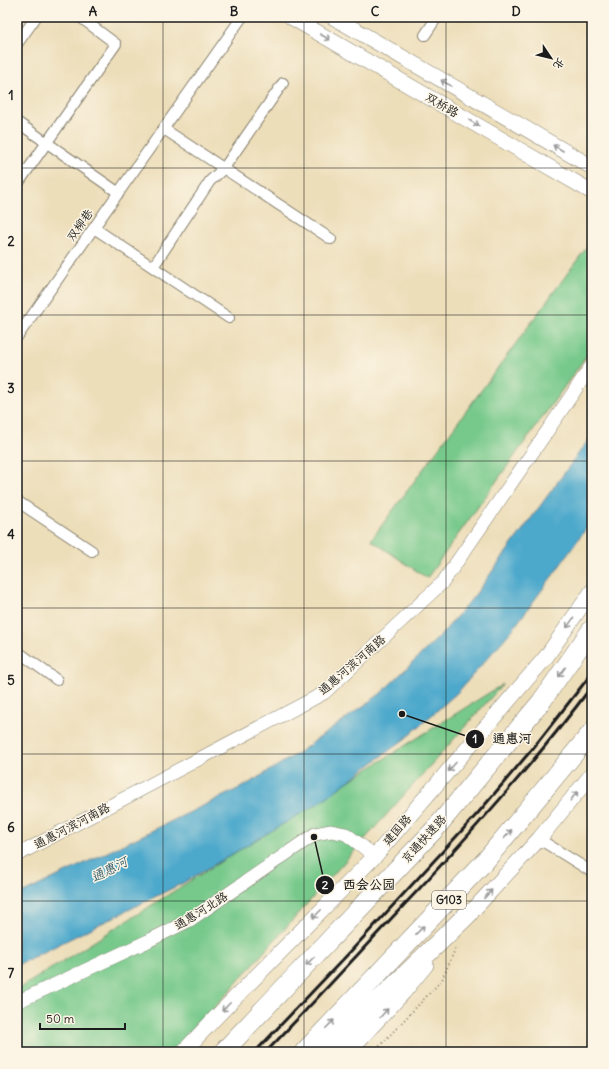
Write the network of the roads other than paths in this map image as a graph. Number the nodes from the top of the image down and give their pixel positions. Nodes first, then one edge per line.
1 (36, 17) edge
2 (80, 17) edge
3 (242, 17) edge
4 (291, 17) edge
5 (332, 17) edge
6 (438, 17) edge
7 (425, 35) dead end
8 (17, 44) edge
9 (283, 83) dead end
10 (17, 122) edge
11 (164, 129) junction
12 (47, 142) junction
13 (592, 167) edge
14 (224, 168) junction
15 (17, 185) edge
16 (592, 192) edge
17 (119, 193) junction
18 (94, 228) junction
19 (331, 239) dead end
20 (152, 267) junction
21 (229, 318) dead end
22 (17, 336) edge
23 (592, 365) edge
24 (17, 501) edge
25 (92, 551) dead end
26 (592, 591) edge
27 (592, 629) edge
28 (17, 652) edge
29 (56, 680) dead end
30 (589, 736) edge
31 (592, 774) edge
32 (539, 839) junction
33 (17, 855) edge
34 (375, 856) junction
35 (592, 872) edge
36 (469, 914) junction
37 (17, 1002) edge
38 (354, 1050) edge
39 (183, 1052) edge
40 (223, 1052) edge
41 (304, 1052) edge
42 (326, 1052) edge

1 - 8 street
2 - 12 street
3 - 11 street, 双柳巷
4 -> 16 main road, 双桥路
13 -> 5 main road, 双桥路
6 - 7 street
9 - 14 street
10 - 12 street
11 - 14 street
11 - 17 street, 双柳巷
12 - 15 street
12 - 17 street
14 - 19 street
14 - 20 street
17 - 18 street, 双柳巷
18 - 20 street
18 - 22 street, 双柳巷
20 - 21 street
23 - 33 street, 通惠河滨河南路
24 - 25 street
26 -> 34 main road, 建国路
27 -> 40 highway, 京通快速路
28 - 29 street
41 -> 30 highway, G103
32 -> 31 main road
32 - 35 street
36 -> 32 main road
34 - 37 street, 通惠河北路
34 -> 39 main road, 建国路
38 -> 36 main road
36 - 42 highway

